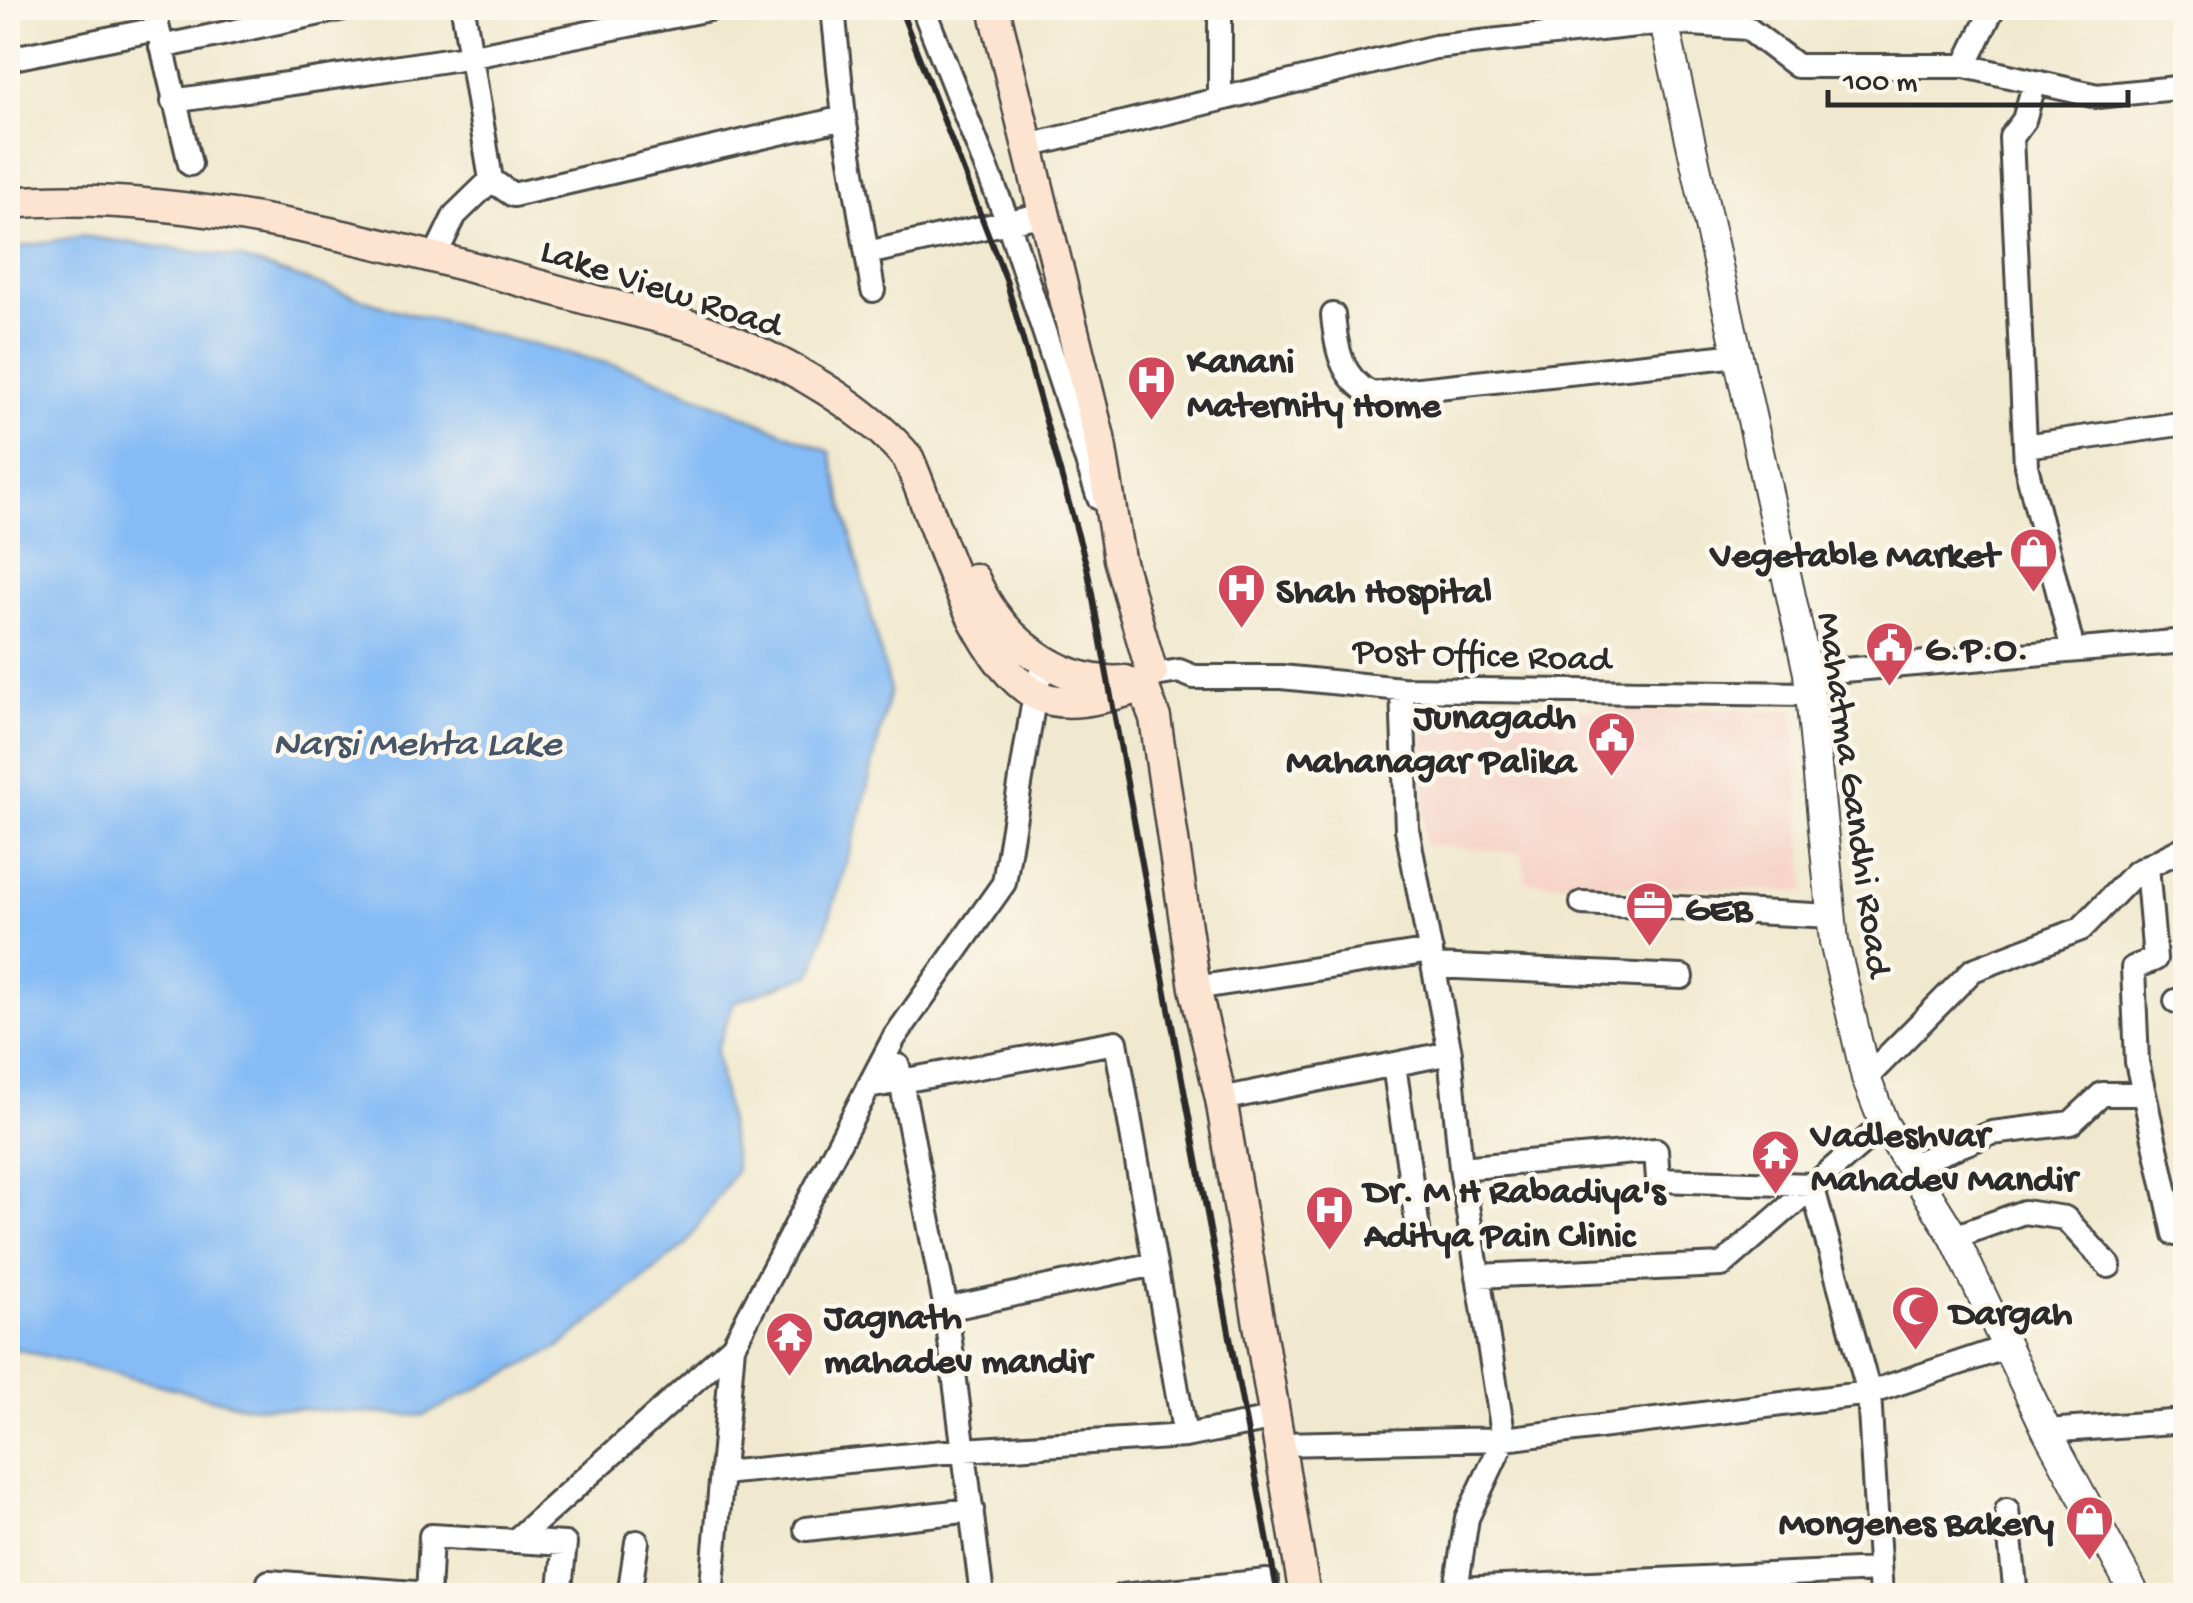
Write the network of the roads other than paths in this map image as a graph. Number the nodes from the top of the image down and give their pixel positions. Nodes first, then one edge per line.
1 (344, 8) edge
2 (463, 8) edge
3 (714, 8) edge
4 (833, 8) edge
5 (923, 8) edge
6 (994, 8) edge
7 (1220, 8) edge
8 (1993, 8) edge
9 (1663, 15) edge
10 (157, 28) edge
11 (473, 56) junction
12 (8, 59) edge
13 (1964, 66) junction
14 (2035, 82) junction
15 (2186, 87) edge
16 (1220, 98) junction
17 (173, 101) junction
18 (844, 118) junction
19 (1028, 146) junction
20 (491, 180) junction
21 (8, 186) edge
22 (194, 189) junction
23 (8, 203) edge
24 (1045, 214) junction
25 (1008, 222) junction
26 (437, 251) junction
27 (867, 253) junction
28 (874, 290) dead end
29 (1333, 316) dead end
30 (1739, 355) junction
31 (2186, 423) edge
32 (2026, 446) junction
33 (1119, 559) junction
34 (2186, 641) edge
35 (2073, 650) junction
36 (1044, 662) junction
37 (1809, 684) junction
38 (1147, 686) junction
39 (1402, 689) junction
40 (1034, 694) junction
41 (2186, 847) edge
42 (2147, 866) junction
43 (1582, 903) dead end
44 (1832, 916) junction
45 (1432, 959) junction
46 (1682, 976) dead end
47 (1194, 988) junction
48 (894, 1038) junction
49 (1450, 1053) junction
50 (1394, 1064) junction
51 (1866, 1078) junction
52 (901, 1081) junction
53 (868, 1087) junction
54 (2144, 1094) junction
55 (1221, 1099) junction
56 (1884, 1124) junction
57 (1911, 1165) junction
58 (1461, 1168) junction
59 (1812, 1185) junction
60 (2176, 1234) dead end
61 (1419, 1236) dead end
62 (1954, 1237) junction
63 (1155, 1264) junction
64 (2109, 1266) dead end
65 (1478, 1276) junction
66 (946, 1309) junction
67 (733, 1346) junction
68 (2007, 1347) junction
69 (1869, 1393) junction
70 (2186, 1421) edge
71 (1278, 1431) junction
72 (2047, 1431) junction
73 (1185, 1436) junction
74 (1504, 1439) junction
75 (964, 1450) junction
76 (722, 1472) junction
77 (972, 1510) junction
78 (2007, 1510) dead end
79 (806, 1529) dead end
80 (516, 1540) junction
81 (637, 1542) dead end
82 (1879, 1570) junction
83 (269, 1582) dead end
84 (1267, 1582) dead end
85 (1456, 1592) edge
86 (428, 1595) edge
87 (560, 1596) edge
88 (630, 1596) edge
89 (710, 1596) edge
90 (982, 1596) edge
91 (1122, 1596) edge
92 (1305, 1596) edge
93 (1880, 1596) edge
94 (2016, 1596) edge
95 (2136, 1596) edge

1 - 10 street
2 - 11 street
3 - 11 street
4 - 18 street
5 - 25 street
6 - 19 main road
7 - 16 street
8 - 13 street
9 - 13 street
9 - 16 street
9 - 30 street, Mahatma Gandhi Road
10 - 12 street
10 - 17 street
11 - 17 street
11 - 20 street
13 - 14 street
14 - 15 street
14 - 32 street
16 - 19 street
17 - 22 street
18 - 20 street
18 - 27 street
19 - 24 main road
20 - 26 street
21 - 22 main road, Lake View Road
22 - 23 main road, Lake View Road
22 - 26 main road, Lake View Road
24 - 25 street
24 - 33 main road
25 - 27 street
25 - 33 street
26 - 36 main road, Lake View Road
26 - 40 main road, Lake View Road
27 - 28 street
29 - 30 street
30 - 37 street, Mahatma Gandhi Road
31 - 32 street
32 - 35 street
33 - 38 main road
34 - 35 street, Post Office Road
35 - 37 street, Post Office Road
36 - 38 main road
36 - 40 street
37 - 39 street, Post Office Road
37 - 44 street, Mahatma Gandhi Road
38 - 39 street, Post Office Road
38 - 40 main road
38 - 47 main road
39 - 45 street
40 - 48 street
41 - 42 street
42 - 51 street
42 - 54 street
43 - 44 street
44 - 51 street, Mahatma Gandhi Road
45 - 46 street
45 - 47 street
45 - 49 street
47 - 55 main road
48 - 52 street
48 - 53 street
49 - 50 street
49 - 58 street
50 - 55 street
50 - 61 street
51 - 56 street, Mahatma Gandhi Road
52 - 53 street
52 - 63 street
52 - 66 street
53 - 67 street
54 - 57 street
54 - 60 street
55 - 71 main road
56 - 57 street, Mahatma Gandhi Road
56 - 59 street
57 - 62 street, Mahatma Gandhi Road
58 - 59 street
58 - 65 street
59 - 65 street
59 - 69 street
62 - 64 street
62 - 68 street, Mahatma Gandhi Road
63 - 66 street
63 - 73 street
65 - 74 street
66 - 75 street
67 - 76 street
67 - 80 street
68 - 69 street
68 - 72 street, Mahatma Gandhi Road
69 - 74 street
69 - 82 street
70 - 72 street
71 - 73 street
71 - 74 street
71 - 92 main road
72 - 95 street, Mahatma Gandhi Road
73 - 75 street
74 - 85 street
75 - 76 street
75 - 77 street
76 - 89 street
77 - 79 street
77 - 90 street
78 - 94 street
80 - 86 street
80 - 87 street
81 - 88 street
82 - 85 street
82 - 93 street
83 - 86 street
84 - 91 street

